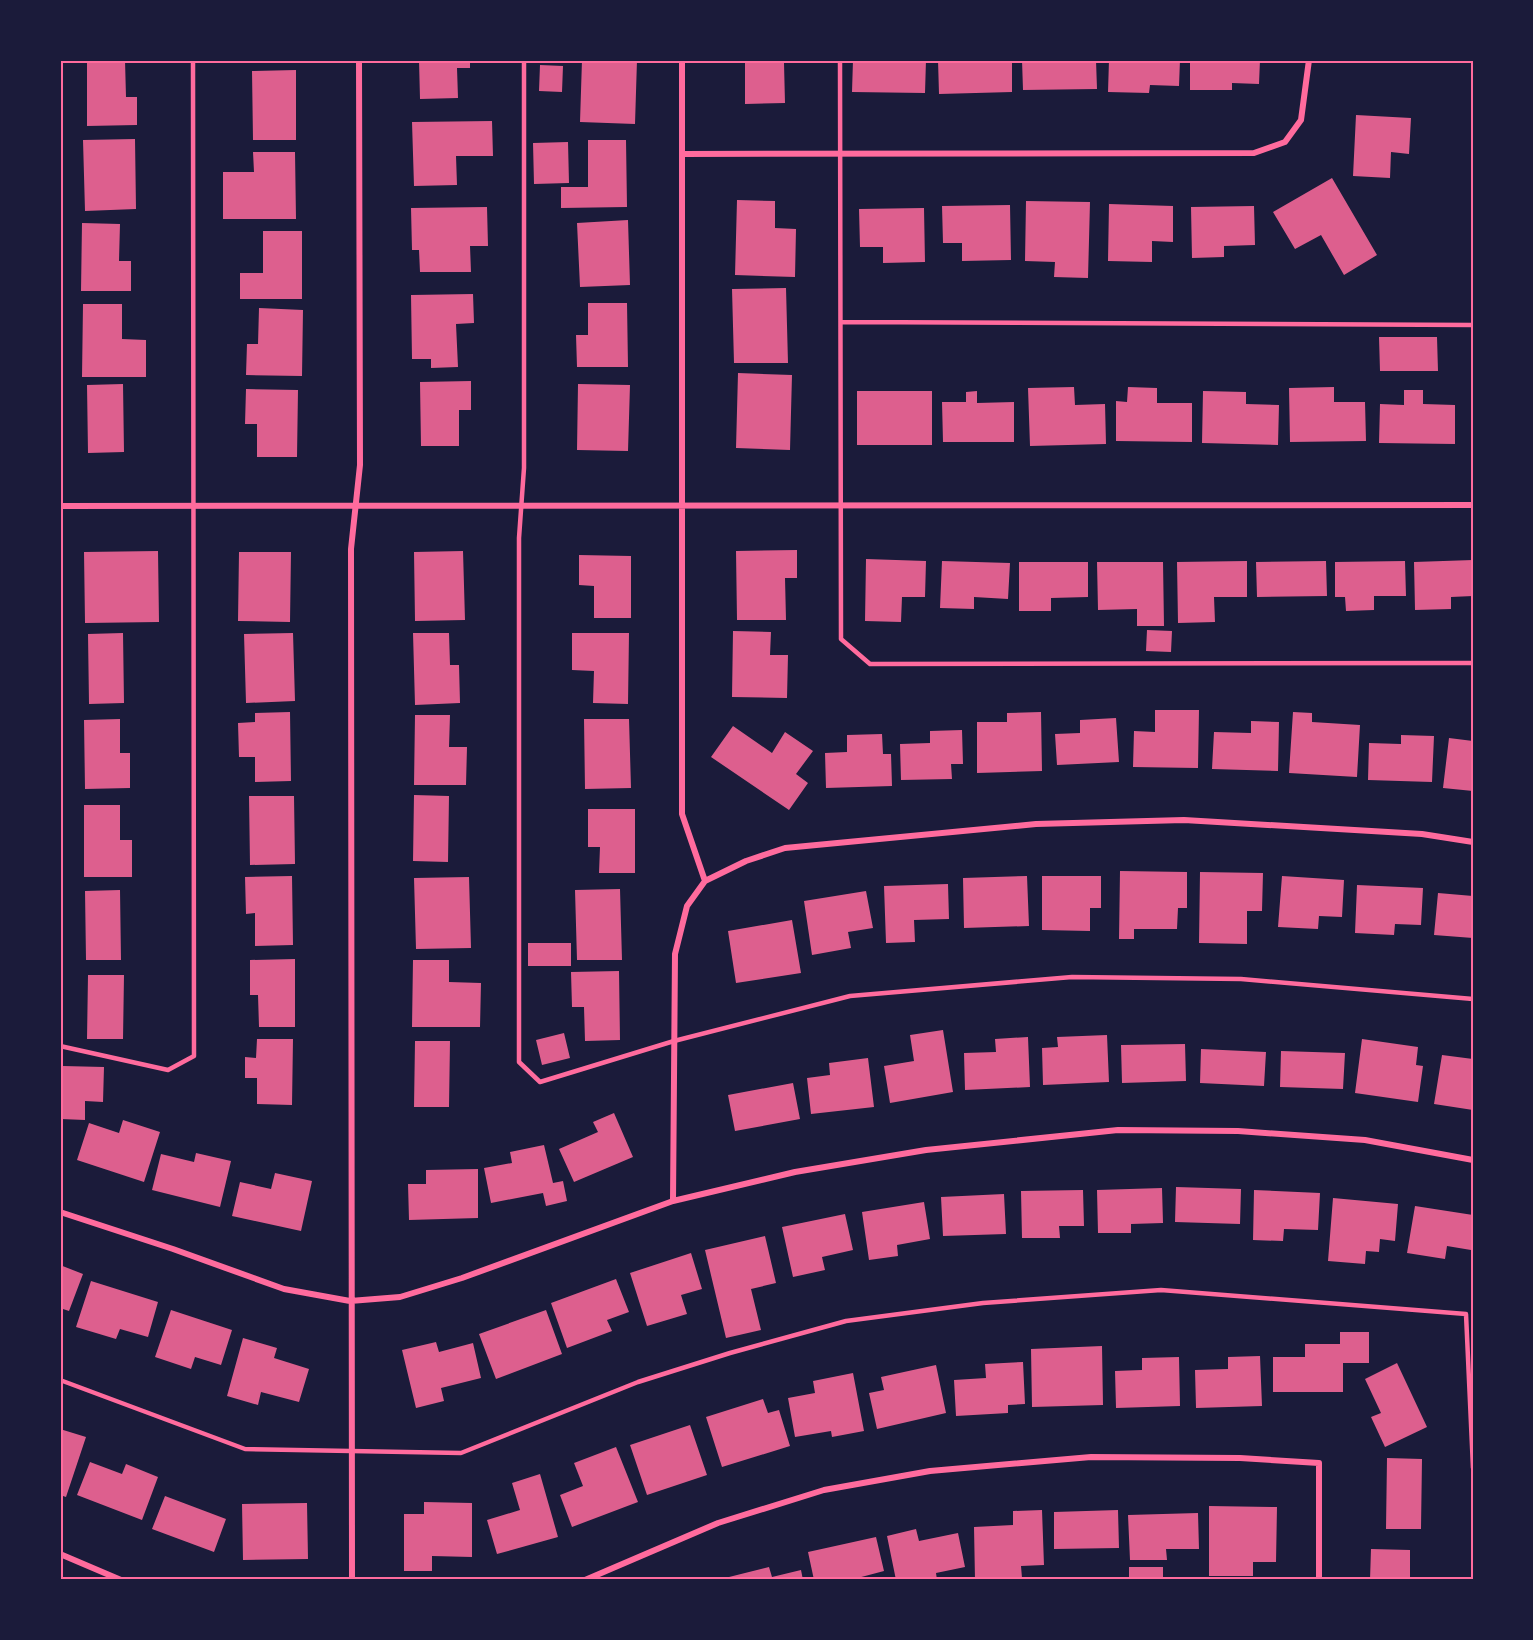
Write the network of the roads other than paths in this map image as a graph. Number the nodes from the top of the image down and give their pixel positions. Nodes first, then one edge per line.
1 (193, 60) edge
2 (359, 60) edge
3 (524, 60) edge
4 (682, 60) edge
5 (840, 60) edge
6 (1309, 60) edge
7 (683, 154) junction
8 (841, 154) junction
9 (841, 322) junction
10 (1473, 325) edge
11 (355, 504) junction
12 (522, 504) junction
13 (682, 504) junction
14 (841, 504) junction
15 (191, 505) junction
16 (1473, 505) edge
17 (60, 506) edge
18 (1473, 663) edge
19 (1473, 842) edge
20 (705, 881) junction
21 (1473, 999) edge
22 (674, 1041) junction
23 (60, 1046) edge
24 (1473, 1160) edge
25 (673, 1201) junction
26 (60, 1212) edge
27 (350, 1301) junction
28 (60, 1380) edge
29 (351, 1452) junction
30 (1473, 1468) edge
31 (60, 1554) edge
32 (121, 1580) edge
33 (352, 1580) edge
34 (585, 1580) edge
35 (1319, 1580) edge

1 - 15 lane
2 - 11 street
3 - 12 lane
4 - 7 street
5 - 8 lane
6 - 8 street
7 - 8 street
7 - 13 street
8 - 9 lane
9 - 10 lane
9 - 14 lane
11 - 12 street
11 - 15 street
11 - 27 street
12 - 13 street
12 - 22 lane
13 - 14 street
13 - 20 street
14 - 16 street
14 - 18 lane
15 - 17 street
15 - 23 lane
19 - 20 street
20 - 22 street
21 - 22 lane
22 - 25 street
24 - 25 street
25 - 27 street
26 - 27 street
27 - 29 street
28 - 29 lane
29 - 30 lane
29 - 33 street
31 - 32 street
34 - 35 street

